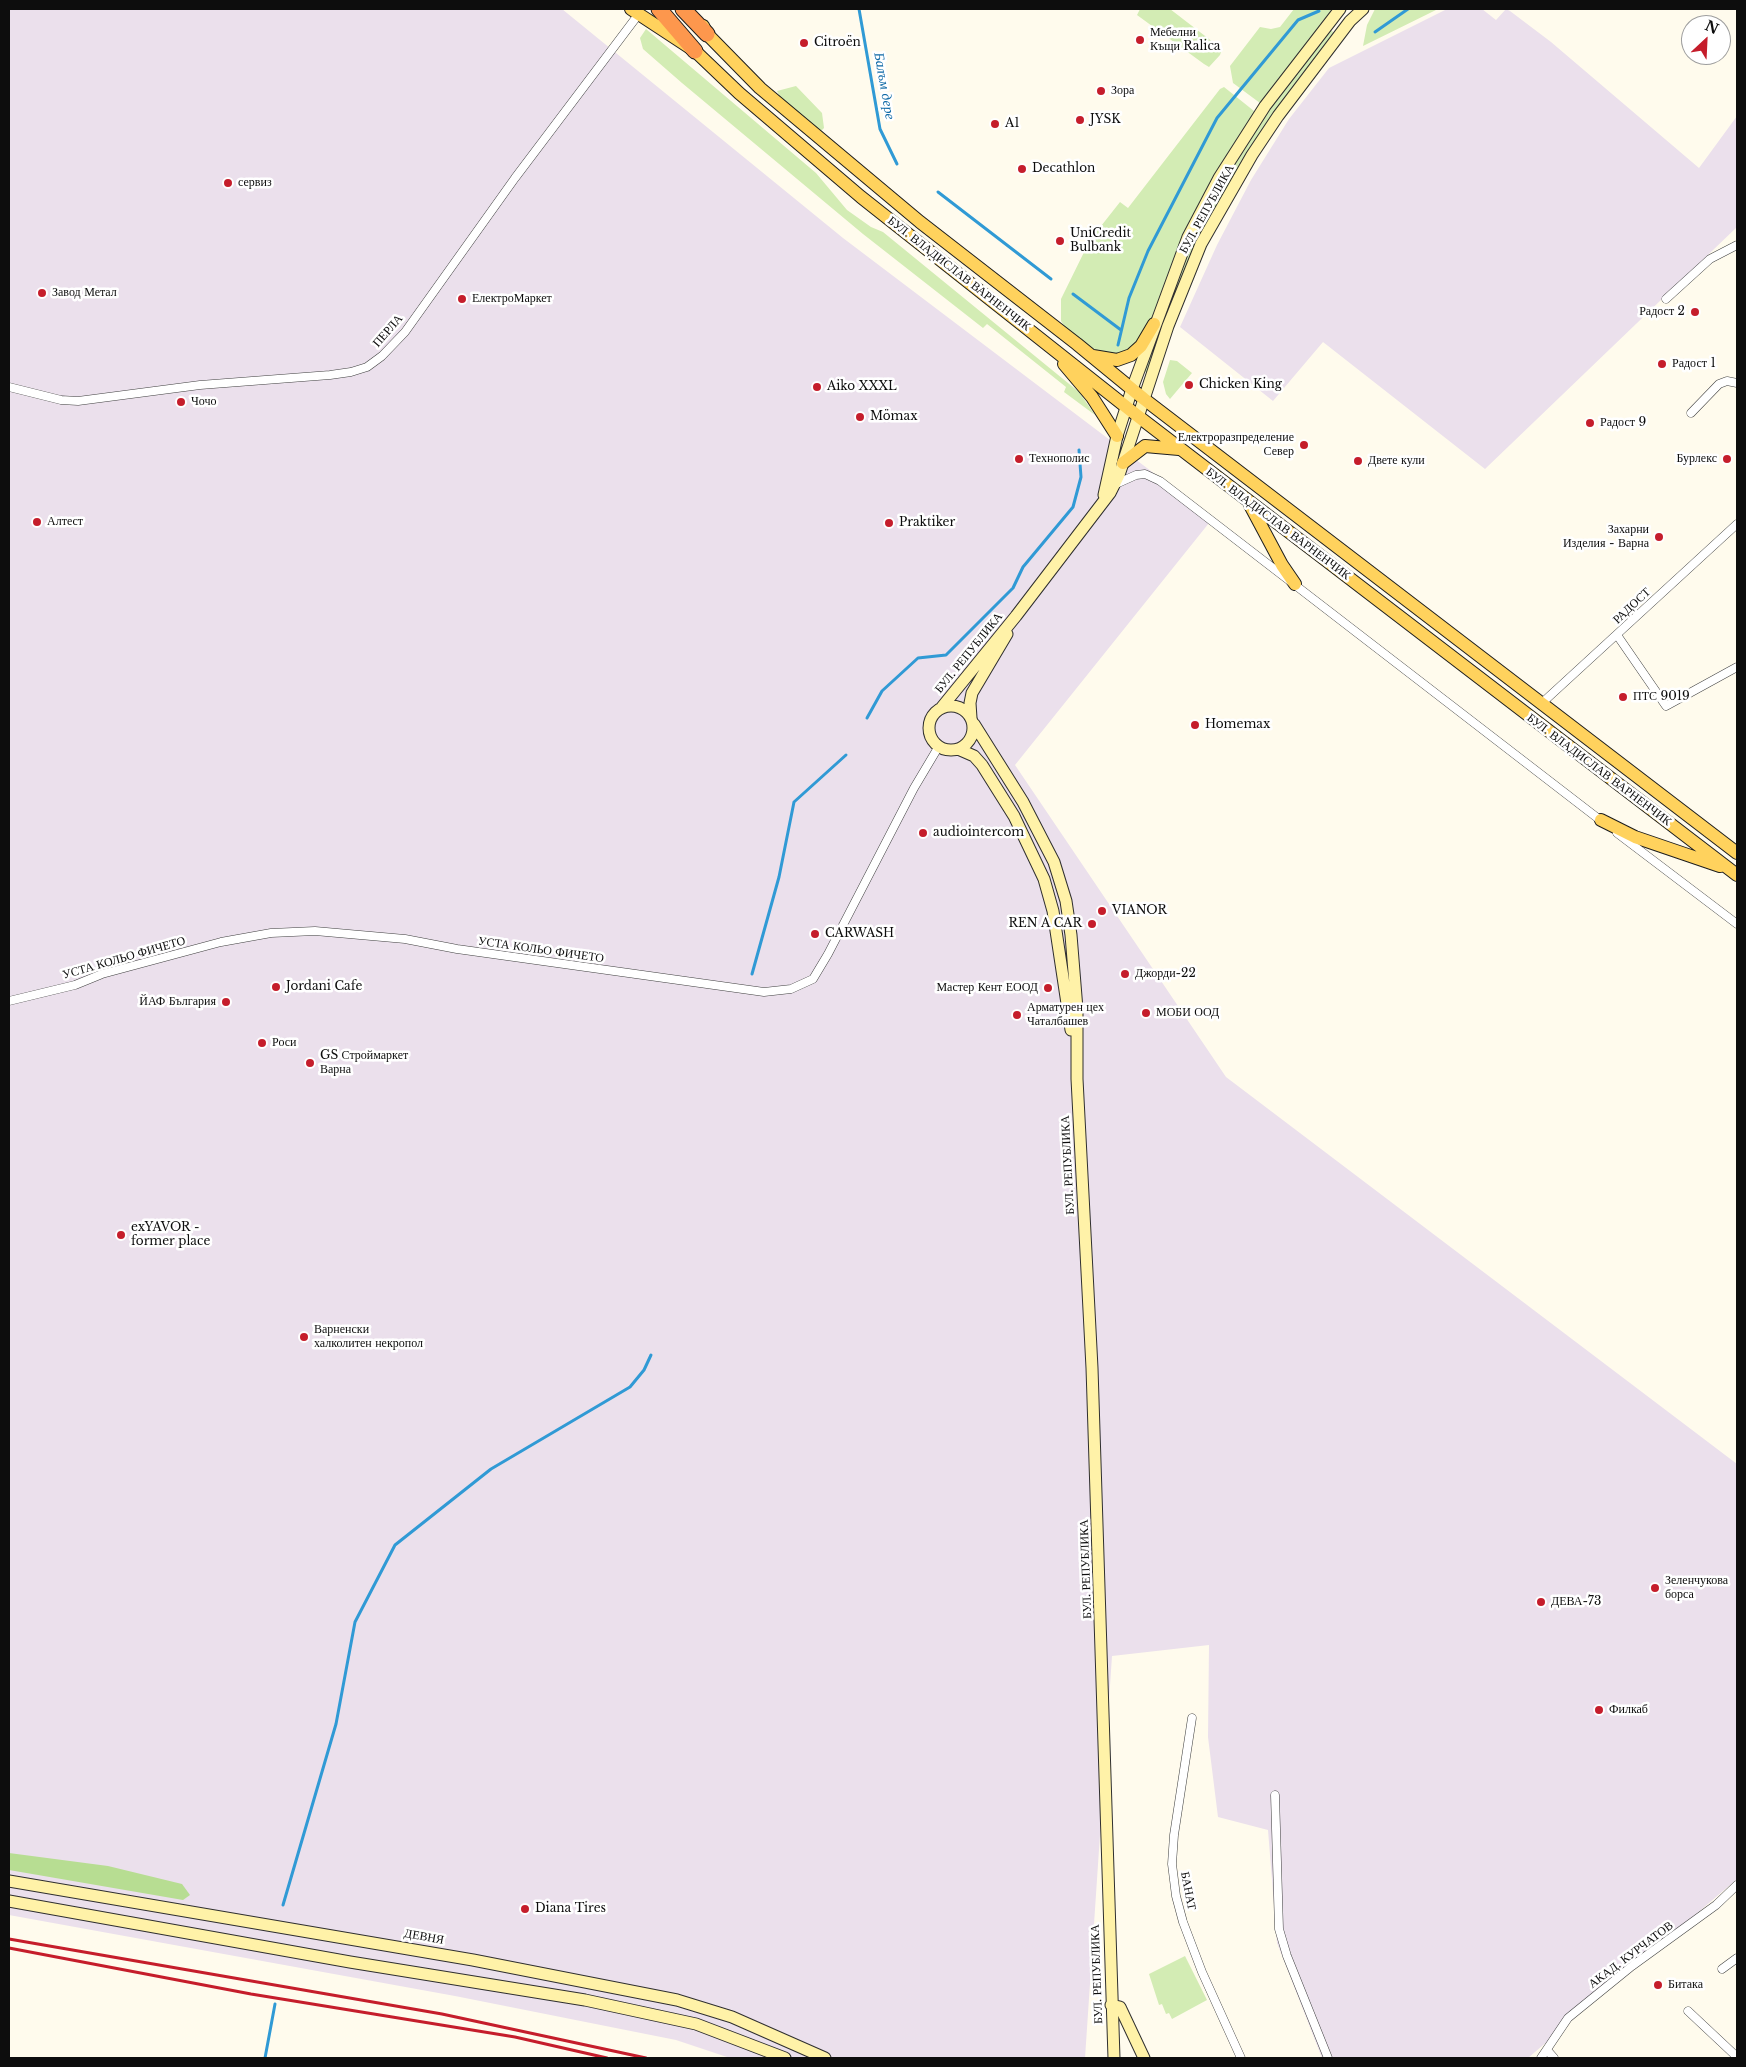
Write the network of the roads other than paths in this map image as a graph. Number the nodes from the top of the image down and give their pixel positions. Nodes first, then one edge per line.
1 (659, 9) edge
2 (683, 9) edge
3 (693, 9) edge
4 (1341, 9) edge
5 (1363, 9) edge
6 (634, 12) edge
7 (1350, 21) junction
8 (707, 34) junction
9 (695, 51) junction
10 (1736, 248) edge
11 (1666, 299) dead end
12 (1154, 324) junction
13 (1044, 341) junction
14 (1092, 356) junction
15 (1737, 383) edge
16 (9, 387) edge
17 (1132, 389) junction
18 (1144, 399) junction
19 (1127, 407) junction
20 (1691, 413) dead end
21 (1139, 417) junction
22 (1117, 436) junction
23 (1181, 450) junction
24 (1123, 463) junction
25 (1116, 484) junction
26 (1248, 501) junction
27 (1101, 504) junction
28 (1737, 524) edge
29 (1295, 584) junction
30 (1016, 616) junction
31 (1617, 635) junction
32 (1737, 667) edge
33 (1542, 704) junction
34 (942, 707) junction
35 (972, 721) junction
36 (939, 746) junction
37 (958, 749) junction
38 (1601, 820) junction
39 (1737, 853) edge
40 (1733, 872) edge
41 (1737, 924) edge
42 (9, 1001) edge
43 (1078, 1079) junction
44 (1192, 1718) dead end
45 (1275, 1795) dead end
46 (9, 1881) edge
47 (1737, 1885) edge
48 (9, 1901) edge
49 (1737, 1958) edge
50 (1722, 1969) dead end
51 (1111, 2004) junction
52 (1688, 2011) dead end
53 (1547, 2050) junction
54 (1736, 2056) edge
55 (785, 2058) edge
56 (825, 2058) edge
57 (1114, 2058) edge
58 (1144, 2058) edge
59 (1241, 2058) edge
60 (1328, 2058) edge
61 (1541, 2058) edge
62 (1554, 2058) edge

1 - 9 highway
2 - 8 highway
3 - 8 main road, БУЛ. ВЛАДИСЛАВ ВАРНЕНЧИК
4 - 7 street
4 - 12 street, БУЛ. РЕПУБЛИКА
5 - 7 street, БУЛ. РЕПУБЛИКА
6 - 9 main road, БУЛ. ВЛАДИСЛАВ ВАРНЕНЧИК
6 - 16 street, ПЕРЛА
7 - 18 street, БУЛ. РЕПУБЛИКА
8 - 14 main road, БУЛ. ВЛАДИСЛАВ ВАРНЕНЧИК
9 - 13 main road, БУЛ. ВЛАДИСЛАВ ВАРНЕНЧИК
10 - 11 street
12 - 14 main road
12 - 17 street, БУЛ. РЕПУБЛИКА
13 - 19 main road, БУЛ. ВЛАДИСЛАВ ВАРНЕНЧИК
13 - 22 main road
14 - 17 main road, БУЛ. ВЛАДИСЛАВ ВАРНЕНЧИК
15 - 20 street
17 - 18 main road, БУЛ. ВЛАДИСЛАВ ВАРНЕНЧИК
17 - 19 street, БУЛ. РЕПУБЛИКА
18 - 21 street, БУЛ. РЕПУБЛИКА
18 - 33 main road, БУЛ. ВЛАДИСЛАВ ВАРНЕНЧИК
19 - 21 main road, БУЛ. ВЛАДИСЛАВ ВАРНЕНЧИК
19 - 22 street, БУЛ. РЕПУБЛИКА
21 - 23 main road, БУЛ. ВЛАДИСЛАВ ВАРНЕНЧИК
21 - 24 street, БУЛ. РЕПУБЛИКА
22 - 27 street, БУЛ. РЕПУБЛИКА
23 - 24 main road
23 - 26 main road, БУЛ. ВЛАДИСЛАВ ВАРНЕНЧИК
24 - 25 street, БУЛ. РЕПУБЛИКА
25 - 27 street, БУЛ. РЕПУБЛИКА
25 - 29 street
26 - 29 main road
26 - 40 main road, БУЛ. ВЛАДИСЛАВ ВАРНЕНЧИК
27 - 30 street, БУЛ. РЕПУБЛИКА
28 - 31 street, РАДОСТ
29 - 38 street
30 - 34 street, БУЛ. РЕПУБЛИКА
30 - 35 street, БУЛ. РЕПУБЛИКА
31 - 32 street
31 - 33 street, РАДОСТ
33 - 39 main road, БУЛ. ВЛАДИСЛАВ ВАРНЕНЧИК
34 - 35 street, БУЛ. РЕПУБЛИКА
34 - 36 street, БУЛ. РЕПУБЛИКА
35 - 37 street, БУЛ. РЕПУБЛИКА
35 - 43 street, БУЛ. РЕПУБЛИКА
36 - 37 street, БУЛ. РЕПУБЛИКА
36 - 42 street, УСТА КОЛЬО ФИЧЕТО
37 - 43 street, БУЛ. РЕПУБЛИКА
38 - 40 main road
38 - 41 street
43 - 51 street, БУЛ. РЕПУБЛИКА
44 - 59 street, БАНАТ
45 - 60 street
46 - 56 street, ДЕВНЯ
47 - 53 street, АКАД. КУРЧАТОВ
48 - 55 street
49 - 50 street
51 - 57 street, БУЛ. РЕПУБЛИКА
51 - 58 street
52 - 54 street
53 - 61 street, АКАД. КУРЧАТОВ
53 - 62 street

